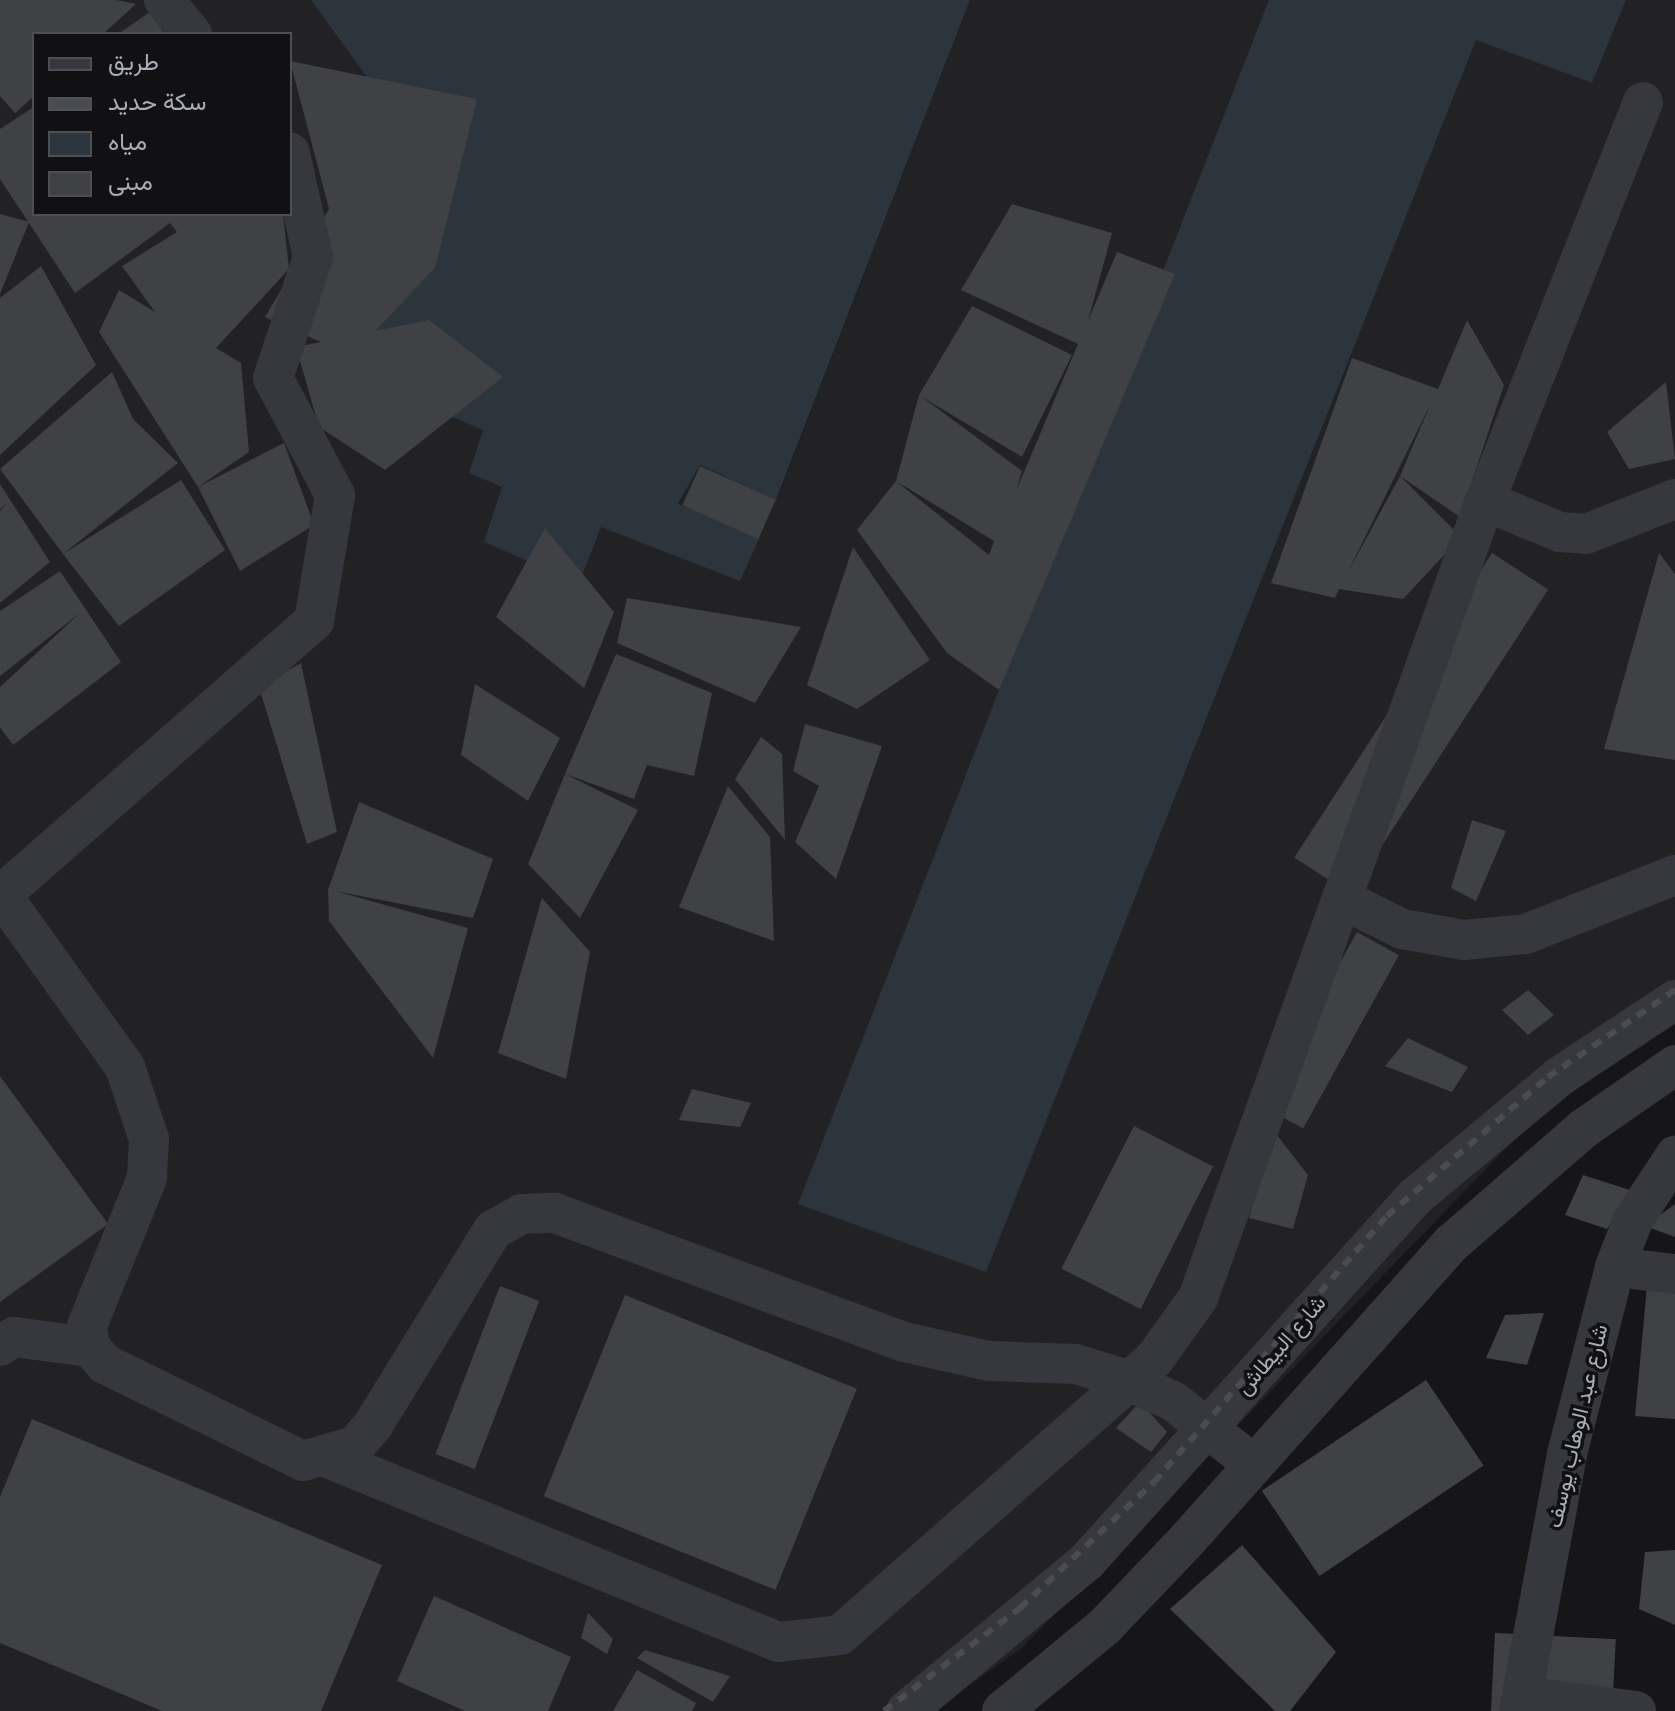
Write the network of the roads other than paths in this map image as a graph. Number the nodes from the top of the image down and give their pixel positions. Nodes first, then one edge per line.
1 (164, 0) edge
2 (190, 32) edge
3 (1643, 102) dead end
4 (292, 162) edge
5 (1675, 499) edge
6 (1485, 501) junction
7 (1675, 875) edge
8 (0, 894) edge
9 (1346, 901) junction
10 (1675, 1000) edge
11 (1675, 1065) edge
12 (1675, 1156) edge
13 (1615, 1267) junction
14 (1675, 1274) edge
15 (0, 1346) edge
16 (90, 1347) junction
17 (1124, 1379) junction
18 (1208, 1428) junction
19 (330, 1459) junction
20 (1253, 1464) junction
21 (1521, 1703) edge
22 (906, 1711) edge
23 (1002, 1711) edge
24 (1636, 1711) edge

1 - 2 street
3 - 6 street
4 - 8 street
5 - 6 street
6 - 9 street
7 - 9 street
8 - 16 street
9 - 17 street
10 - 18 street, شارع البيطاش
11 - 20 street
12 - 13 street, شارع عبد الوهاب يوسف
13 - 14 street
13 - 21 street, شارع عبد الوهاب يوسف
15 - 16 street
16 - 19 street
17 - 18 street
17 - 19 street
17 - 19 street
18 - 20 street
18 - 22 street, شارع البيطاش
20 - 23 street
21 - 24 street

